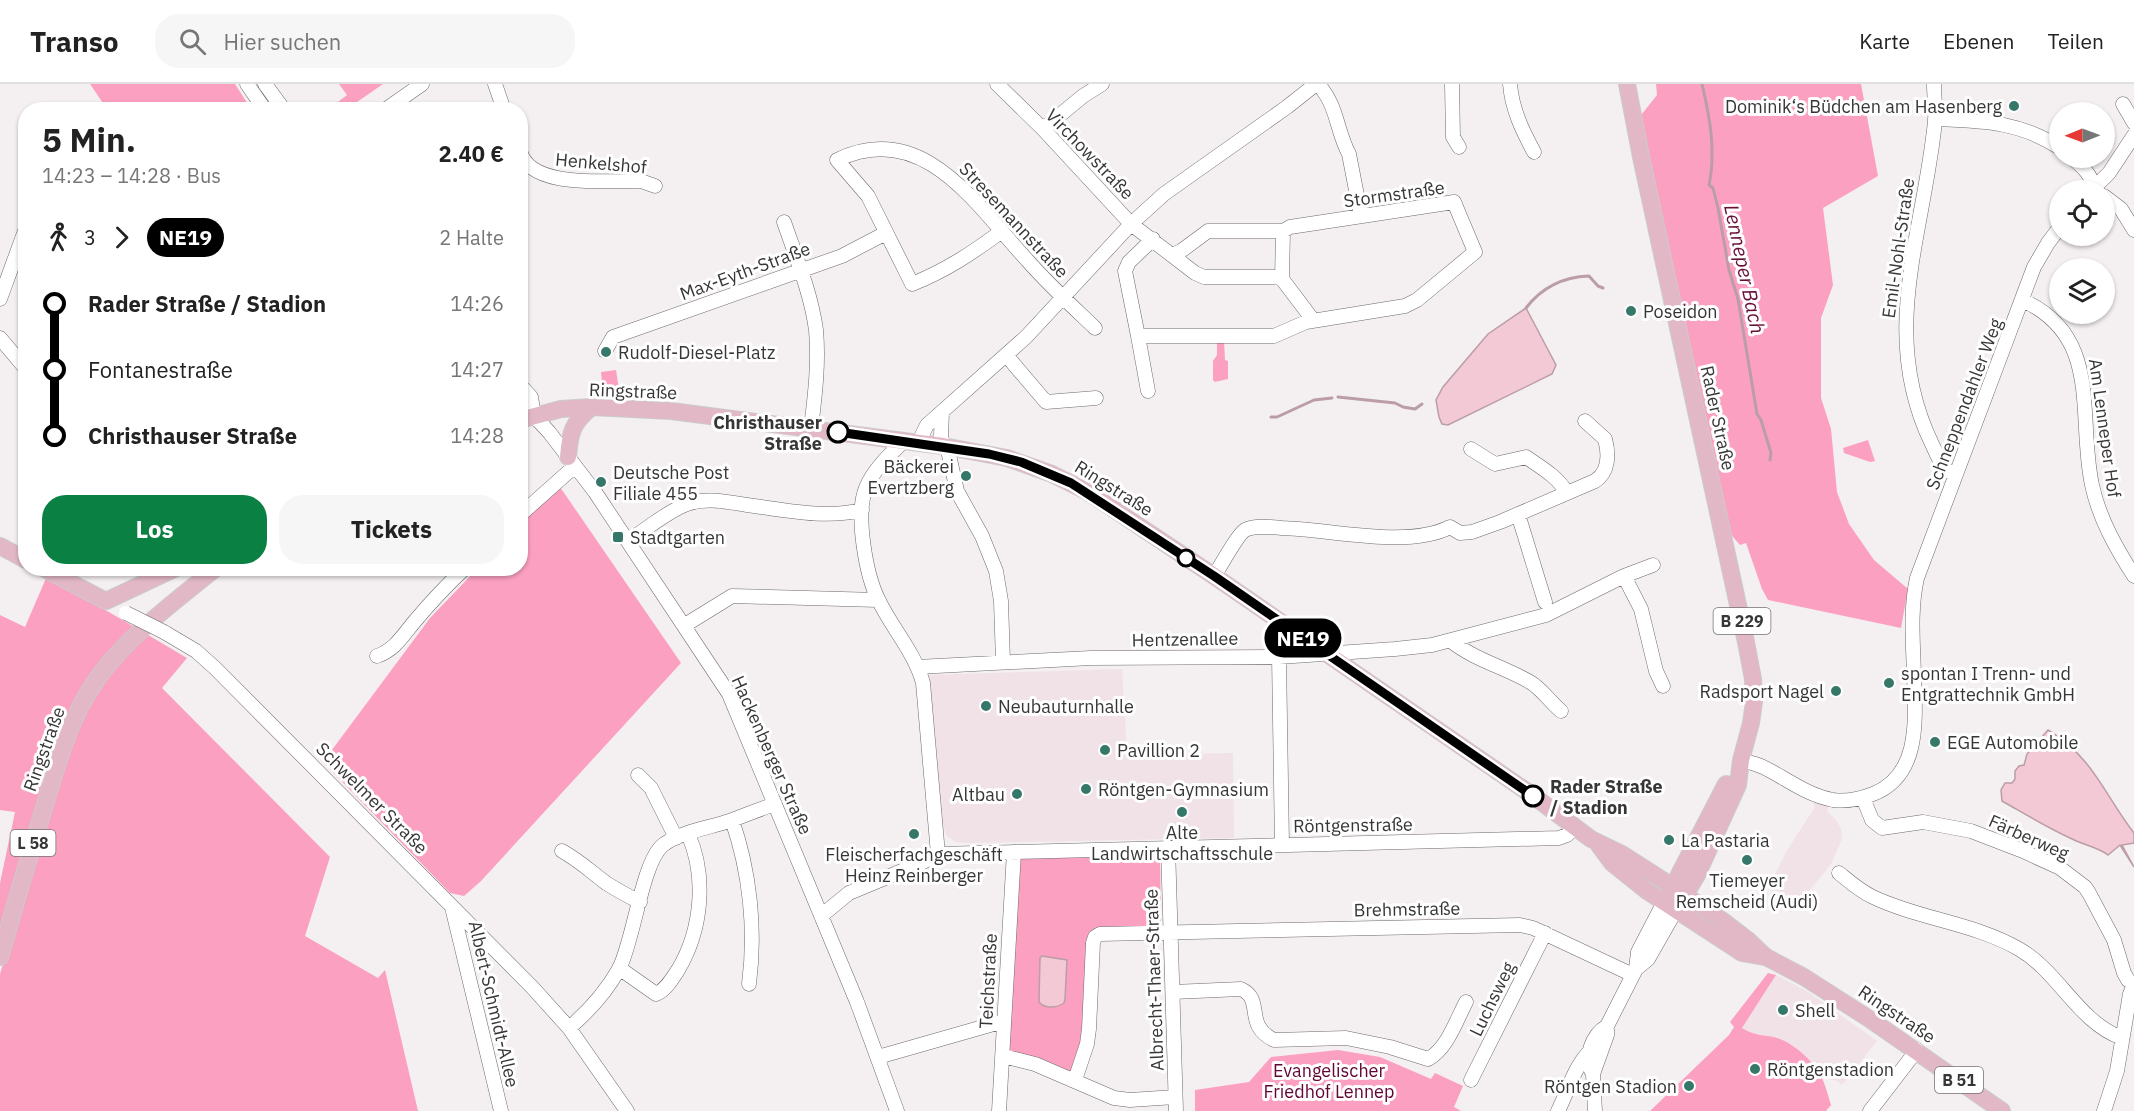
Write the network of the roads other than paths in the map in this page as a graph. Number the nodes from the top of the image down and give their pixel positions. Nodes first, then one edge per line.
1 (247, 84) edge
2 (265, 84) edge
3 (422, 84) edge
4 (495, 84) edge
5 (997, 84) edge
6 (1102, 84) edge
7 (1317, 84) edge
8 (1452, 84) edge
9 (1509, 84) edge
10 (1627, 84) edge
11 (1934, 84) edge
12 (259, 102) edge
13 (278, 102) edge
14 (396, 102) edge
15 (501, 102) edge
16 (2123, 104) dead end
17 (1935, 119) junction
18 (2134, 123) edge
19 (1043, 129) junction
20 (2134, 135) edge
21 (2049, 142) edge
22 (1459, 147) dead end
23 (1534, 152) dead end
24 (528, 163) edge
25 (2082, 168) edge
26 (2092, 180) edge
27 (2104, 180) edge
28 (655, 186) dead end
29 (2115, 205) edge
30 (1361, 216) junction
31 (784, 222) dead end
32 (1131, 224) junction
33 (2134, 230) edge
34 (1002, 231) junction
35 (1283, 231) junction
36 (886, 233) junction
37 (1153, 239) junction
38 (2049, 243) edge
39 (18, 250) edge
40 (1172, 255) junction
41 (801, 270) junction
42 (1282, 279) junction
43 (1062, 297) junction
44 (0, 299) edge
45 (2022, 300) junction
46 (1313, 320) junction
47 (1095, 328) dead end
48 (1138, 336) junction
49 (0, 338) edge
50 (605, 351) dead end
51 (1006, 355) junction
52 (18, 359) edge
53 (1148, 391) dead end
54 (1096, 398) dead end
55 (592, 407) junction
56 (942, 412) junction
57 (528, 414) edge
58 (528, 417) edge
59 (1585, 421) dead end
60 (811, 428) junction
61 (912, 442) junction
62 (945, 446) junction
63 (1471, 448) dead end
64 (572, 462) junction
65 (1956, 474) junction
66 (1568, 493) junction
67 (528, 507) edge
68 (862, 510) junction
69 (1518, 514) junction
70 (628, 541) junction
71 (0, 546) edge
72 (18, 556) edge
73 (1653, 565) dead end
74 (58, 576) edge
75 (159, 576) edge
76 (206, 576) edge
77 (457, 576) edge
78 (1214, 576) junction
79 (1624, 576) junction
80 (2134, 576) edge
81 (878, 600) junction
82 (106, 601) junction
83 (1545, 602) dead end
84 (685, 625) junction
85 (1451, 641) junction
86 (1326, 654) junction
87 (377, 656) dead end
88 (1279, 657) junction
89 (1003, 662) junction
90 (917, 667) junction
91 (1663, 686) dead end
92 (1561, 711) dead end
93 (1741, 760) junction
94 (638, 775) dead end
95 (1863, 798) junction
96 (775, 804) junction
97 (732, 820) junction
98 (1575, 827) junction
99 (682, 836) junction
100 (1282, 844) junction
101 (1168, 847) junction
102 (562, 851) dead end
103 (1014, 852) junction
104 (938, 854) junction
105 (1839, 873) dead end
106 (1674, 899) junction
107 (640, 902) junction
108 (451, 905) junction
109 (821, 916) junction
110 (1171, 932) junction
111 (1545, 933) junction
112 (0, 957) edge
113 (619, 968) junction
114 (1635, 972) junction
115 (749, 984) dead end
116 (2134, 984) edge
117 (1173, 992) junction
118 (1466, 1002) dead end
119 (1004, 1021) junction
120 (1607, 1026) junction
121 (569, 1028) junction
122 (2122, 1038) junction
123 (1917, 1050) junction
124 (1590, 1051) junction
125 (1003, 1056) junction
126 (878, 1057) junction
127 (1575, 1074) junction
128 (1593, 1078) junction
129 (1075, 1080) junction
130 (1471, 1080) dead end
131 (1175, 1104) edge
132 (1561, 1106) edge
133 (501, 1111) edge
134 (627, 1111) edge
135 (897, 1111) edge
136 (999, 1111) edge
137 (1595, 1111) edge
138 (1869, 1111) edge
139 (2002, 1111) edge
140 (2104, 1111) edge

1 - 12 street
2 - 13 street
3 - 14 street
4 - 15 street
5 - 19 street, Virchowstraße
6 - 19 street
7 - 30 street
7 - 32 street
8 - 22 street
9 - 23 street
10 - 93 main road, Rader Straße / B 229
11 - 17 street, Emil-Nohl-Straße
16 - 18 street
17 - 21 street
17 - 65 street, Emil-Nohl-Straße
19 - 32 street, Virchowstraße
20 - 27 street
24 - 28 street, Henkelshof
25 - 26 street
29 - 33 street
30 - 35 street, Stormstraße
30 - 46 street, Stormstraße
31 - 41 street
32 - 37 street
32 - 43 street
34 - 36 street
34 - 36 street, Stresemannstraße
34 - 43 street, Stresemannstraße
35 - 40 street, Stormstraße
35 - 42 street
36 - 41 street, Max-Eyth-Straße
37 - 40 street
37 - 48 street
38 - 45 street, Schneppendahler Weg
39 - 44 street
40 - 42 street
41 - 50 street, Max-Eyth-Straße
41 - 60 street
42 - 46 street
43 - 47 street
43 - 51 street
45 - 65 street, Schneppendahler Weg
45 - 80 street, Am Lenneper Hof
46 - 48 street
48 - 53 street
49 - 52 street
51 - 54 street
51 - 56 street
55 - 57 main road, Ringstraße
55 - 60 main road, Ringstraße
55 - 64 main road
56 - 61 street
56 - 62 street
58 - 64 street, Hackenberger Straße
59 - 66 street
60 - 61 main road, Ringstraße
61 - 62 main road, Ringstraße
61 - 68 street
62 - 78 main road, Ringstraße
62 - 89 street
63 - 66 street
64 - 67 street
64 - 70 street, Hackenberger Straße
65 - 95 street, Schneppendahler Weg
66 - 69 street
68 - 70 street
68 - 81 street
69 - 78 street
69 - 83 street
70 - 84 street, Hackenberger Straße
71 - 72 main road
73 - 79 street, Hentzenallee
74 - 82 main road, Schwelmer Straße
75 - 82 main road
76 - 112 main road, Ringstraße / L 58
77 - 87 street
78 - 86 main road, Ringstraße
79 - 85 street, Hentzenallee
79 - 91 street
81 - 84 street
81 - 90 street
82 - 108 street, Schwelmer Straße, bridge
84 - 96 street, Hackenberger Straße
85 - 86 street, Hentzenallee
85 - 92 street
86 - 88 street, Hentzenallee
86 - 98 main road, Ringstraße
88 - 89 street, Hentzenallee
88 - 100 street
89 - 90 street, Hentzenallee
90 - 104 street
93 - 95 street
93 - 106 main road, Rader Straße / B 229
94 - 99 street
95 - 116 street, Färberweg
96 - 97 street
96 - 109 street, Hackenberger Straße
97 - 99 street
97 - 115 street
98 - 100 street, Röntgenstraße
98 - 106 main road, Ringstraße
99 - 107 street
99 - 113 street
100 - 101 street, Röntgenstraße
101 - 103 street, Röntgenstraße
101 - 110 street, Albrecht-Thaer-Straße
102 - 107 street
103 - 104 street, Röntgenstraße
103 - 119 street, Teichstraße
104 - 109 street, Röntgenstraße
105 - 122 street
106 - 114 street, Rader Straße / B 229
106 - 123 main road, Ringstraße / B 51
107 - 113 street
108 - 121 street, Schwelmer Straße
108 - 133 street, Albert-Schmidt-Allee
109 - 126 street, Hackenberger Straße
110 - 111 street, Brehmstraße
110 - 117 street, Albrecht-Thaer-Straße
110 - 129 street, Brehmstraße
111 - 114 street, Brehmstraße
111 - 130 street, Luchsweg
113 - 121 street
114 - 120 street, Rader Straße
116 - 122 street
117 - 118 street
117 - 131 street, Albrecht-Thaer-Straße
119 - 125 street, Teichstraße
119 - 126 street
120 - 124 street, Rader Straße
120 - 128 street, Rader Straße
121 - 134 street, Schwelmer Straße
122 - 140 street
123 - 138 street
123 - 139 main road, Ringstraße / B 51
124 - 127 street, Rader Straße
124 - 128 street
125 - 129 street
125 - 136 street, Teichstraße
126 - 135 street, Hackenberger Straße
127 - 128 street
127 - 132 street, Rader Straße
128 - 132 street
128 - 137 street
129 - 131 street

